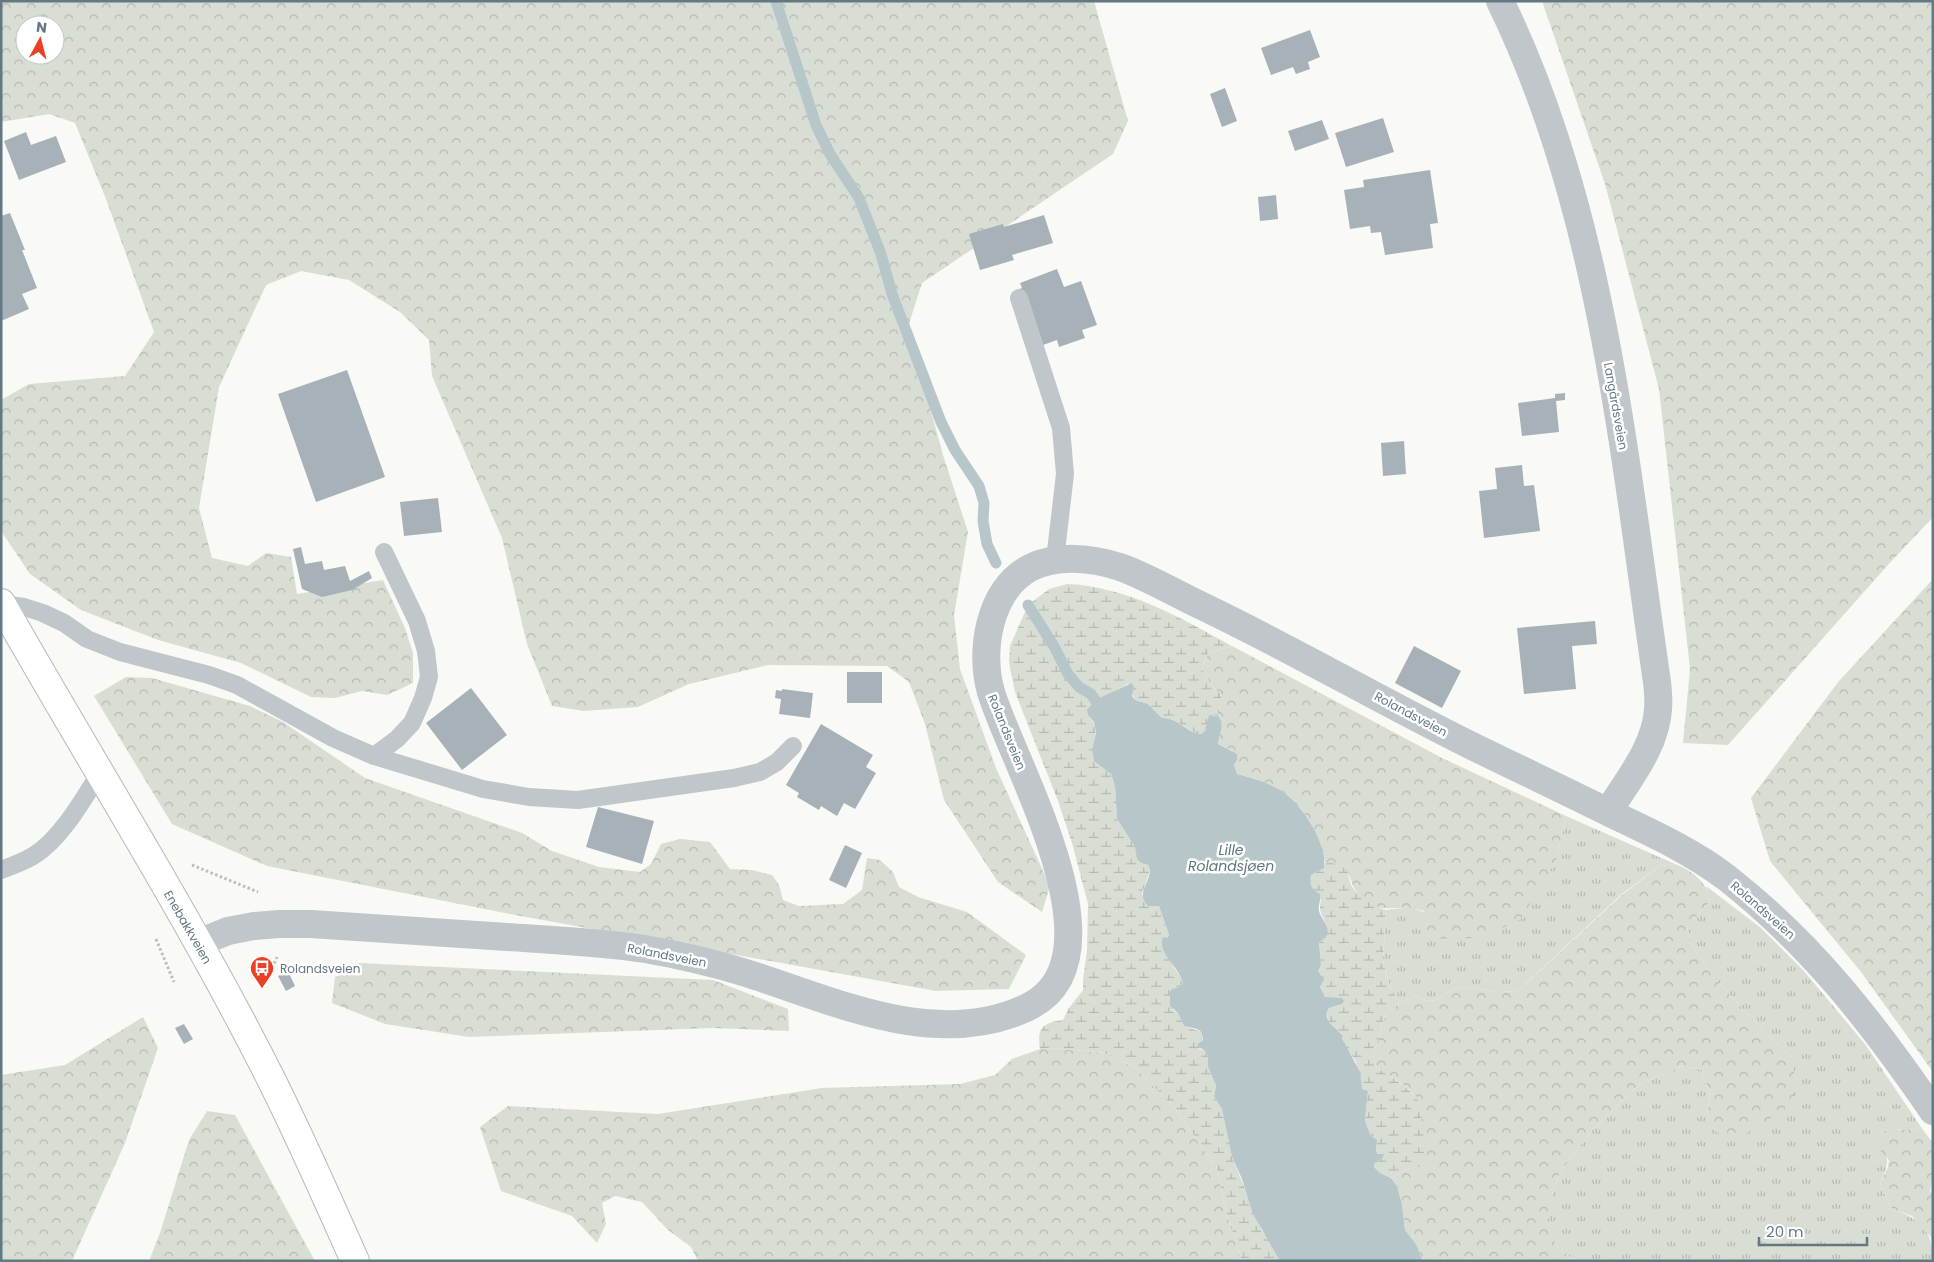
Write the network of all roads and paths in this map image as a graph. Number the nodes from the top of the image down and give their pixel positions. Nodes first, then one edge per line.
1 (1500, 1) edge
2 (1019, 298) dead end
3 (384, 552) dead end
4 (1056, 560) junction
5 (2, 604) edge
6 (793, 746) dead end
7 (374, 756) junction
8 (99, 774) junction
9 (1608, 812) junction
10 (1, 870) edge
11 (198, 943) junction
12 (1933, 1111) edge
13 (355, 1261) edge

1 - 9 street, Langårdsveien
2 - 4 lane
3 - 7 lane
4 - 9 street, Rolandsveien
4 - 11 street, Rolandsveien
5 - 7 lane
5 - 8 main road, Enebakkveien
6 - 7 lane
8 - 10 lane
8 - 11 main road, Enebakkveien
9 - 12 street, Rolandsveien
11 - 13 main road, Enebakkveien

